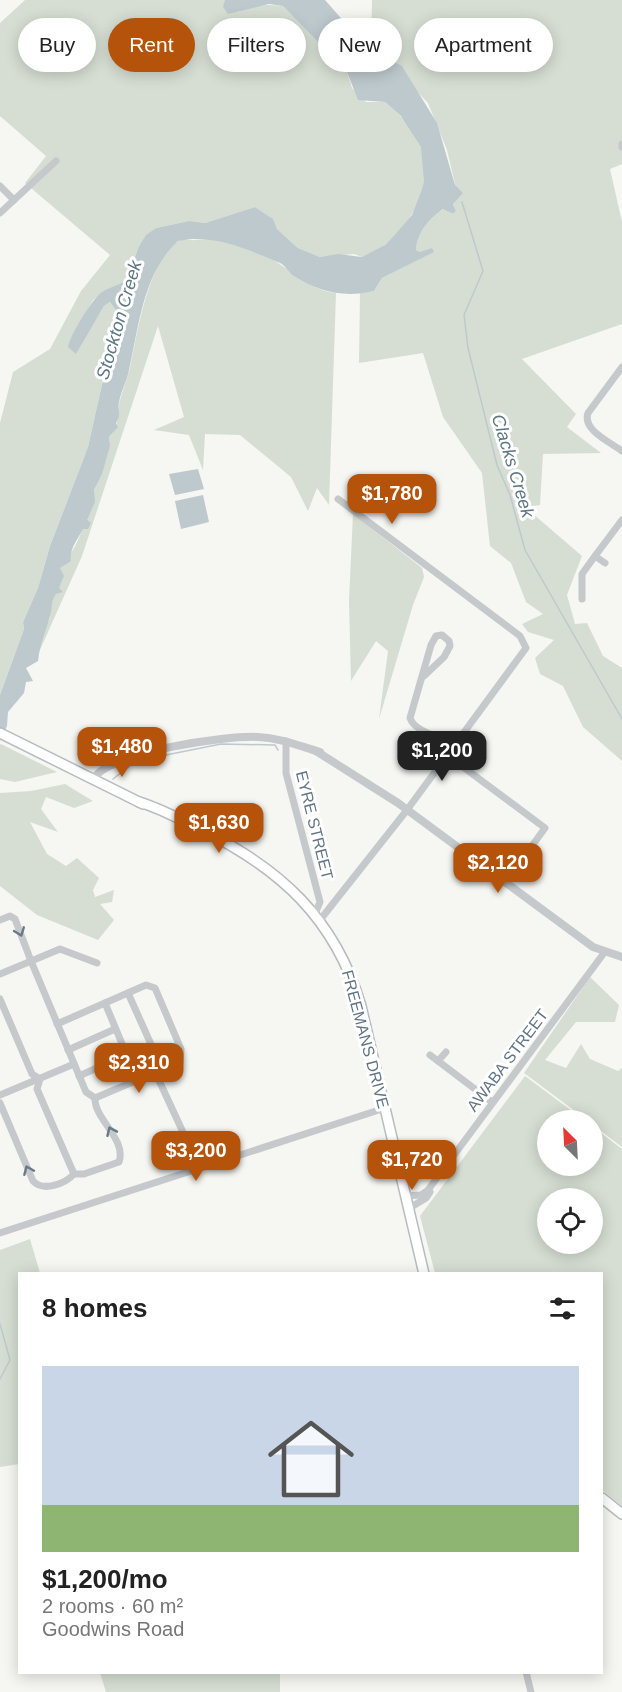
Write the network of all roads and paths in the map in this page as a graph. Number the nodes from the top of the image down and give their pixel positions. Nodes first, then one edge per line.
1 (56, 161) dead end
2 (0, 186) edge
3 (14, 200) junction
4 (0, 213) edge
5 (622, 367) edge
6 (622, 451) edge
7 (338, 499) dead end
8 (622, 520) edge
9 (595, 556) junction
10 (605, 563) dead end
11 (582, 599) dead end
12 (424, 676) junction
13 (0, 733) edge
14 (286, 741) junction
15 (454, 746) junction
16 (447, 755) junction
17 (93, 779) junction
18 (407, 810) junction
19 (505, 883) junction
20 (318, 917) junction
21 (0, 920) edge
22 (604, 953) junction
23 (622, 957) edge
24 (31, 961) junction
25 (97, 963) dead end
26 (0, 974) edge
27 (128, 993) junction
28 (0, 999) edge
29 (105, 1003) junction
30 (57, 1024) junction
31 (116, 1029) junction
32 (68, 1050) junction
33 (446, 1052) dead end
34 (126, 1055) junction
35 (430, 1055) dead end
36 (438, 1061) junction
37 (74, 1064) junction
38 (159, 1072) junction
39 (79, 1076) junction
40 (40, 1079) junction
41 (138, 1082) junction
42 (0, 1095) edge
43 (95, 1098) junction
44 (492, 1102) junction
45 (0, 1104) edge
46 (385, 1108) junction
47 (195, 1169) junction
48 (74, 1174) junction
49 (433, 1184) junction
50 (405, 1196) junction
51 (408, 1209) junction
52 (0, 1233) edge
53 (424, 1272) edge
54 (603, 1499) edge
55 (622, 1514) edge
56 (526, 1674) edge
57 (531, 1692) edge

1 - 3 street
2 - 3 street
3 - 4 street
5 - 6 street
7 - 15 street
8 - 9 street
9 - 10 street
9 - 11 street
12 - 12 street
12 - 15 street
13 - 17 main road, FREEMANS DRIVE
14 - 17 street
14 - 18 street
14 - 20 street, EYRE STREET
15 - 16 street
16 - 18 street
16 - 19 street
17 - 20 main road, FREEMANS DRIVE
18 - 19 street
18 - 20 street
19 - 22 street
20 - 46 main road, FREEMANS DRIVE
21 -> 24 street
22 - 23 street
22 - 44 street, AWABA STREET
24 - 25 street
24 - 26 street
24 - 30 street
27 - 29 street
27 - 38 street
27 - 38 street
28 - 40 street
29 - 30 street
29 - 31 street
30 - 32 street
31 - 32 street
31 - 34 street
32 - 37 street
33 - 36 street
34 - 39 street
34 - 41 street
35 - 36 street
36 - 44 street
37 - 39 street
37 - 40 street
38 - 41 street
38 - 47 street
39 - 43 street
40 - 42 street
40 - 48 street
41 - 43 street
48 -> 43 street
44 - 49 street, AWABA STREET
48 -> 45 street
46 - 47 street
46 - 50 main road, FREEMANS DRIVE
47 - 52 street
49 - 50 street, AWABA STREET
49 - 51 street, AWABA STREET
50 - 51 main road, FREEMANS DRIVE
51 - 53 main road, FREEMANS DRIVE
54 - 55 main road
56 - 57 street

